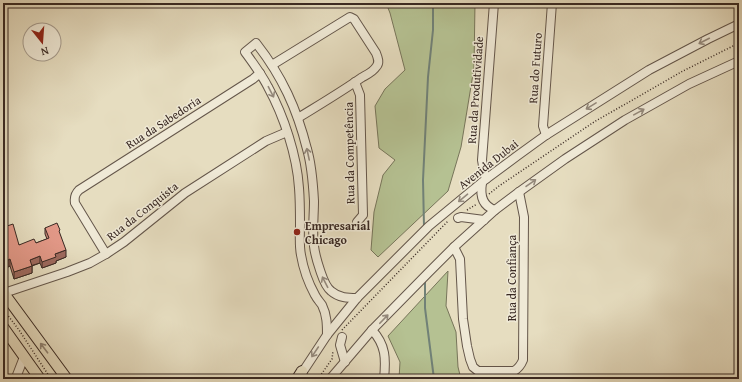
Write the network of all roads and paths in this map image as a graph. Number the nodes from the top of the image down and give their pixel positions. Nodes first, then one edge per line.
1 (494, 3) edge
2 (552, 3) edge
3 (739, 24) edge
4 (739, 61) edge
5 (272, 65) junction
6 (260, 73) junction
7 (355, 82) junction
8 (298, 118) junction
9 (287, 132) junction
10 (546, 135) junction
11 (484, 181) junction
12 (519, 192) junction
13 (495, 210) junction
14 (458, 218) dead end
15 (484, 220) junction
16 (357, 222) dead end
17 (454, 247) junction
18 (106, 254) junction
19 (3, 293) edge
20 (357, 298) junction
21 (3, 309) edge
22 (372, 330) junction
23 (4, 331) edge
24 (327, 335) junction
25 (342, 337) dead end
26 (24, 357) junction
27 (345, 362) junction
28 (299, 376) edge
29 (18, 379) edge
30 (40, 379) edge
31 (51, 379) edge
32 (67, 379) edge
33 (330, 379) edge
34 (384, 379) edge

1 - 11 street, Rua da Produtividade
2 - 10 street, Rua do Futuro
3 -> 10 street, Avenida Dubai
12 -> 4 street
5 - 6 street
5 - 7 street
5 - 8 street
6 -> 9 street
6 - 18 street, Rua da Sabedoria
7 - 8 street
7 - 16 street, Rua da Competência
20 -> 8 street
9 - 18 street, Rua da Conquista
9 - 24 street
10 - 11 street, Avenida Dubai
11 - 13 street, Rua da Produtividade
11 -> 20 street, Avenida Dubai
12 - 13 street
12 - 17 street, Rua da Confiança
13 - 15 street
14 - 15 street
15 - 17 street
22 -> 17 street
18 - 19 street, Rua da Conquista
32 -> 19 main road
20 - 24 street, Avenida Dubai
21 - 31 path
22 - 27 street
22 - 34 street
23 - 26 main road
24 -> 28 street, Avenida Dubai
25 - 27 street
26 - 29 street
26 - 30 main road
27 - 33 street

